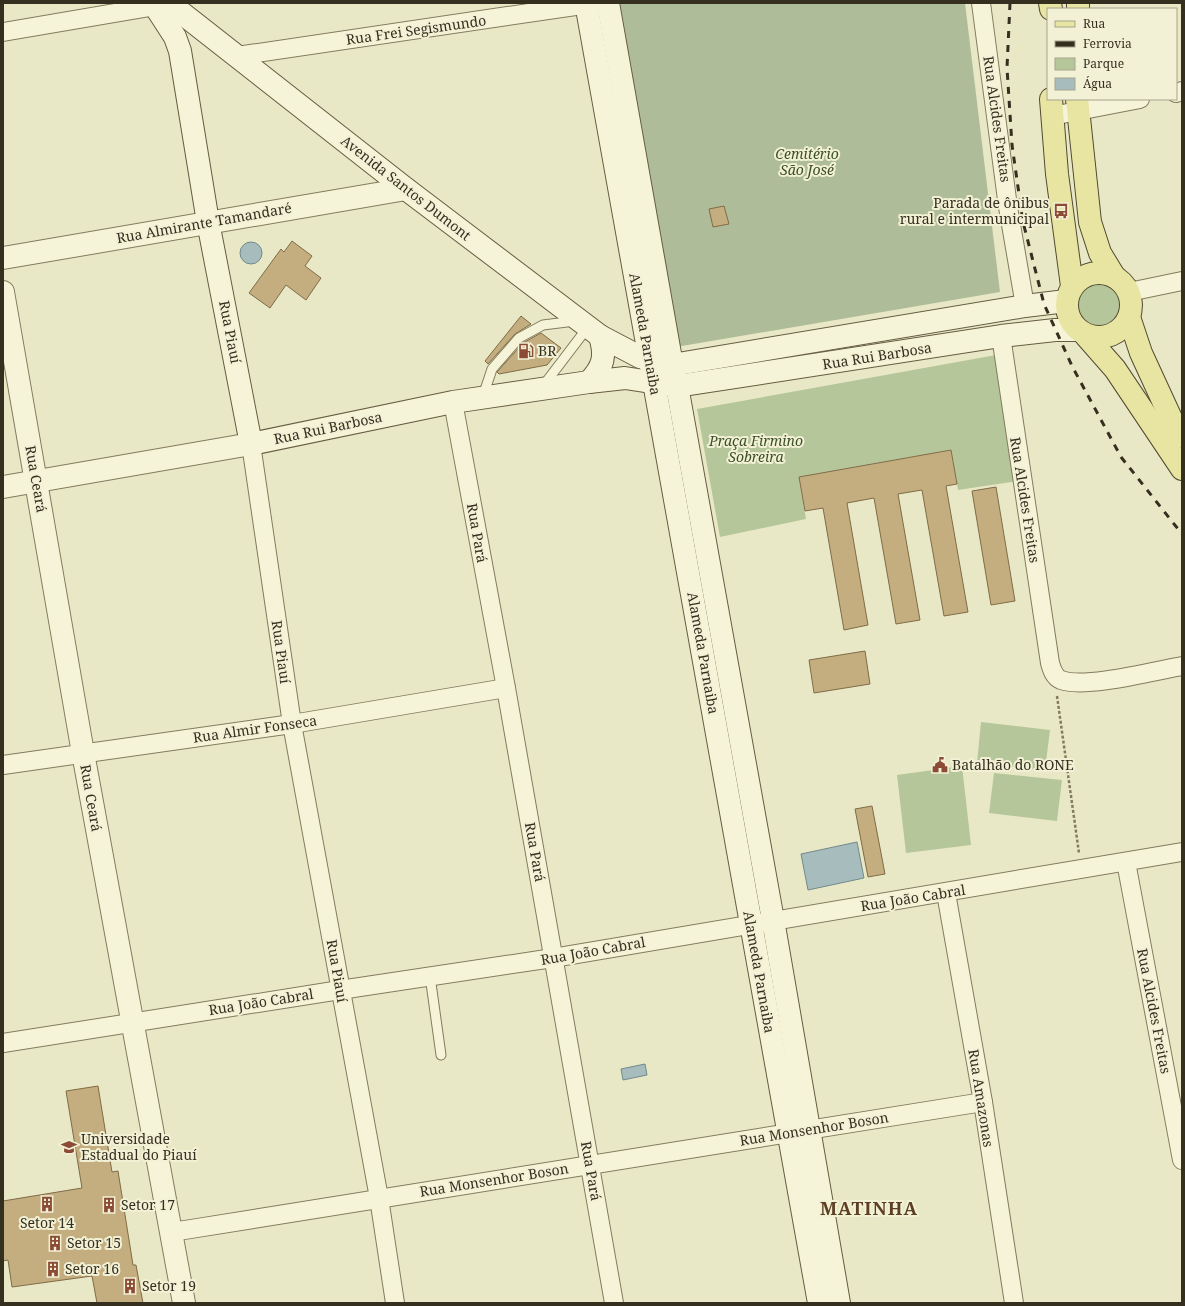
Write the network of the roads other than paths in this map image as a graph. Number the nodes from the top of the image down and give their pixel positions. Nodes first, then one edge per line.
1 (608, 3) edge
2 (981, 3) edge
3 (159, 4) edge
4 (589, 4) edge
5 (3, 32) edge
6 (237, 56) junction
7 (1130, 100) edge
8 (1077, 105) edge
9 (1052, 108) edge
10 (406, 189) junction
11 (208, 222) junction
12 (3, 258) edge
13 (1114, 276) junction
14 (1182, 281) edge
15 (3, 292) edge
16 (1128, 292) junction
17 (1069, 293) junction
18 (1025, 306) junction
19 (1129, 317) junction
20 (589, 328) junction
21 (880, 331) junction
22 (1081, 333) junction
23 (1001, 336) junction
24 (885, 355) junction
25 (650, 360) junction
26 (675, 376) junction
27 (589, 382) junction
28 (653, 382) junction
29 (541, 389) junction
30 (482, 398) junction
31 (453, 402) junction
32 (1182, 436) edge
33 (251, 444) junction
34 (1182, 469) edge
35 (37, 482) junction
36 (3, 487) edge
37 (727, 664) junction
38 (1182, 666) edge
39 (706, 668) junction
40 (506, 688) junction
41 (292, 724) junction
42 (83, 753) junction
43 (3, 766) edge
44 (1182, 852) edge
45 (1126, 862) junction
46 (946, 893) junction
47 (773, 920) junction
48 (750, 924) junction
49 (553, 958) junction
50 (430, 976) junction
51 (340, 990) junction
52 (132, 1022) junction
53 (3, 1043) edge
54 (441, 1055) dead end
55 (983, 1102) junction
56 (809, 1130) junction
57 (787, 1133) junction
58 (1182, 1160) edge
59 (590, 1165) junction
60 (379, 1198) junction
61 (172, 1232) junction
62 (184, 1303) edge
63 (395, 1303) edge
64 (614, 1303) edge
65 (819, 1303) edge
66 (839, 1303) edge
67 (1014, 1303) edge

1 - 26 main road, Alameda Parnaiba
2 - 18 street, Rua Alcides Freitas
3 - 5 street
3 - 6 main road, Avenida Santos Dumont
3 - 11 main road, Rua Piauí
4 - 6 street, Rua Frei Segismundo
4 - 25 main road, Alameda Parnaiba
6 - 10 main road, Avenida Santos Dumont
7 - 8 street
8 - 9 street
8 - 13 main road
9 - 17 main road
10 - 11 main road, Rua Almirante Tamandaré
10 - 20 main road, Avenida Santos Dumont
11 - 12 main road, Rua Almirante Tamandaré
11 - 33 main road, Rua Piauí
13 - 16 main road
13 - 17 main road
14 - 16 street
15 - 35 main road, Rua Ceará
16 - 19 main road
17 - 18 main road, Rua Rui Barbosa
17 - 22 main road
18 - 21 main road, Rua Rui Barbosa
19 - 22 main road
19 - 32 main road
20 - 25 main road, Avenida Santos Dumont
20 - 27 main road
20 - 29 lane
20 - 30 lane
21 - 24 main road
21 - 26 main road, Rua Rui Barbosa
22 - 23 main road, Rua Rui Barbosa
22 - 34 main road
23 - 24 main road, Rua Rui Barbosa
23 - 38 street, Rua Alcides Freitas
24 - 26 main road, Rua Rui Barbosa
25 - 26 main road, Avenida Santos Dumont
25 - 28 main road, Alameda Parnaiba
26 - 28 main road, Rua Rui Barbosa
26 - 37 main road, Alameda Parnaiba
27 - 28 main road, Rua Rui Barbosa
27 - 29 main road, Rua Rui Barbosa
28 - 39 main road, Alameda Parnaiba
29 - 30 main road, Rua Rui Barbosa
30 - 31 main road, Rua Rui Barbosa
31 - 33 main road, Rua Rui Barbosa
31 - 40 street, Rua Pará
33 - 35 main road, Rua Rui Barbosa
33 - 41 street, Rua Piauí
35 - 36 main road, Rua Rui Barbosa
35 - 42 main road, Rua Ceará
37 - 39 main road
37 - 47 main road, Alameda Parnaiba
39 - 48 main road, Alameda Parnaiba
40 - 41 street, Rua Almir Fonseca
40 - 49 street, Rua Pará
41 - 42 street, Rua Almir Fonseca
41 - 51 street, Rua Piauí
42 - 43 street, Rua Almir Fonseca
42 - 52 main road, Rua Ceará
44 - 45 street, Rua João Cabral
45 - 46 street, Rua João Cabral
45 - 58 street, Rua Alcides Freitas
46 - 47 street, Rua João Cabral
46 - 55 street, Rua Amazonas
47 - 48 street, Rua João Cabral
47 - 56 main road, Alameda Parnaiba
48 - 49 street, Rua João Cabral
48 - 57 main road, Alameda Parnaiba
49 - 50 street, Rua João Cabral
49 - 59 street, Rua Pará
50 - 51 street, Rua João Cabral
50 - 54 lane
51 - 52 street, Rua João Cabral
51 - 60 street, Rua Piauí
52 - 53 street, Rua João Cabral
52 - 61 main road, Rua Ceará
55 - 56 street, Rua Monsenhor Boson
55 - 67 street, Rua Amazonas
56 - 57 street, Rua Monsenhor Boson
56 - 66 main road, Alameda Parnaiba
57 - 59 street, Rua Monsenhor Boson
57 - 65 main road, Alameda Parnaiba
59 - 60 street, Rua Monsenhor Boson
59 - 64 street, Rua Pará
60 - 61 street, Rua Monsenhor Boson
60 - 63 street, Rua Piauí
61 - 62 main road, Rua Ceará

